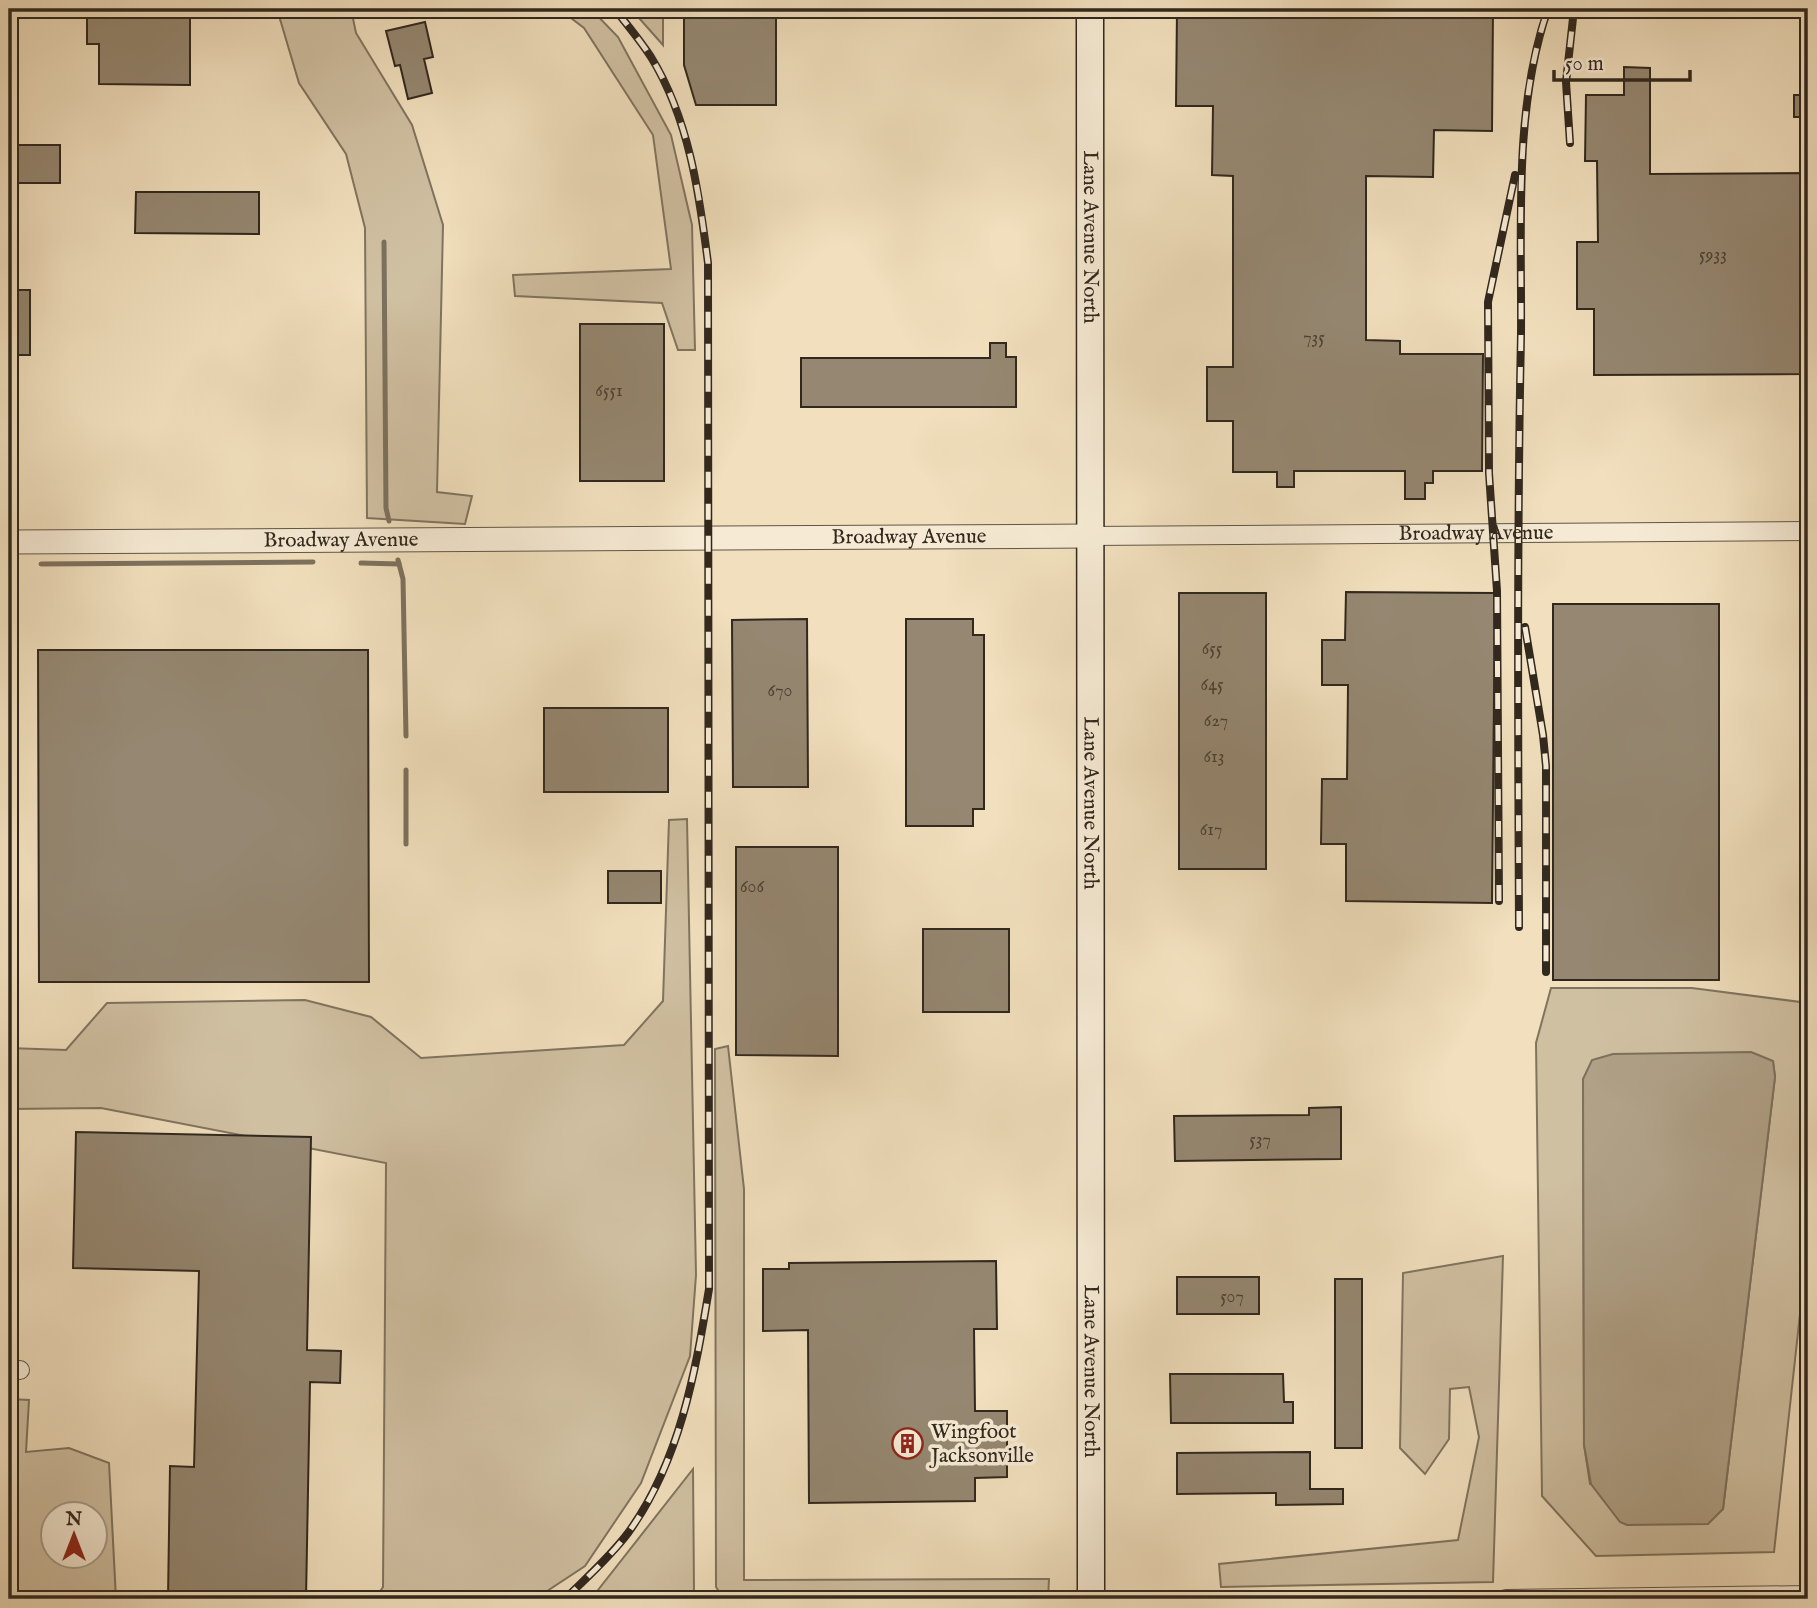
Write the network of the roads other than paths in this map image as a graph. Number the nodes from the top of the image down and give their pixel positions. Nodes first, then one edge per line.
1 (1090, 9) edge
2 (1808, 531) edge
3 (1089, 536) junction
4 (9, 542) edge
5 (1808, 1595) edge
6 (1091, 1599) edge
7 (1506, 1599) edge

1 - 3 main road, Lane Avenue North
2 - 3 street, Broadway Avenue
3 - 4 street, Broadway Avenue
3 - 6 main road, Lane Avenue North
5 - 7 street

